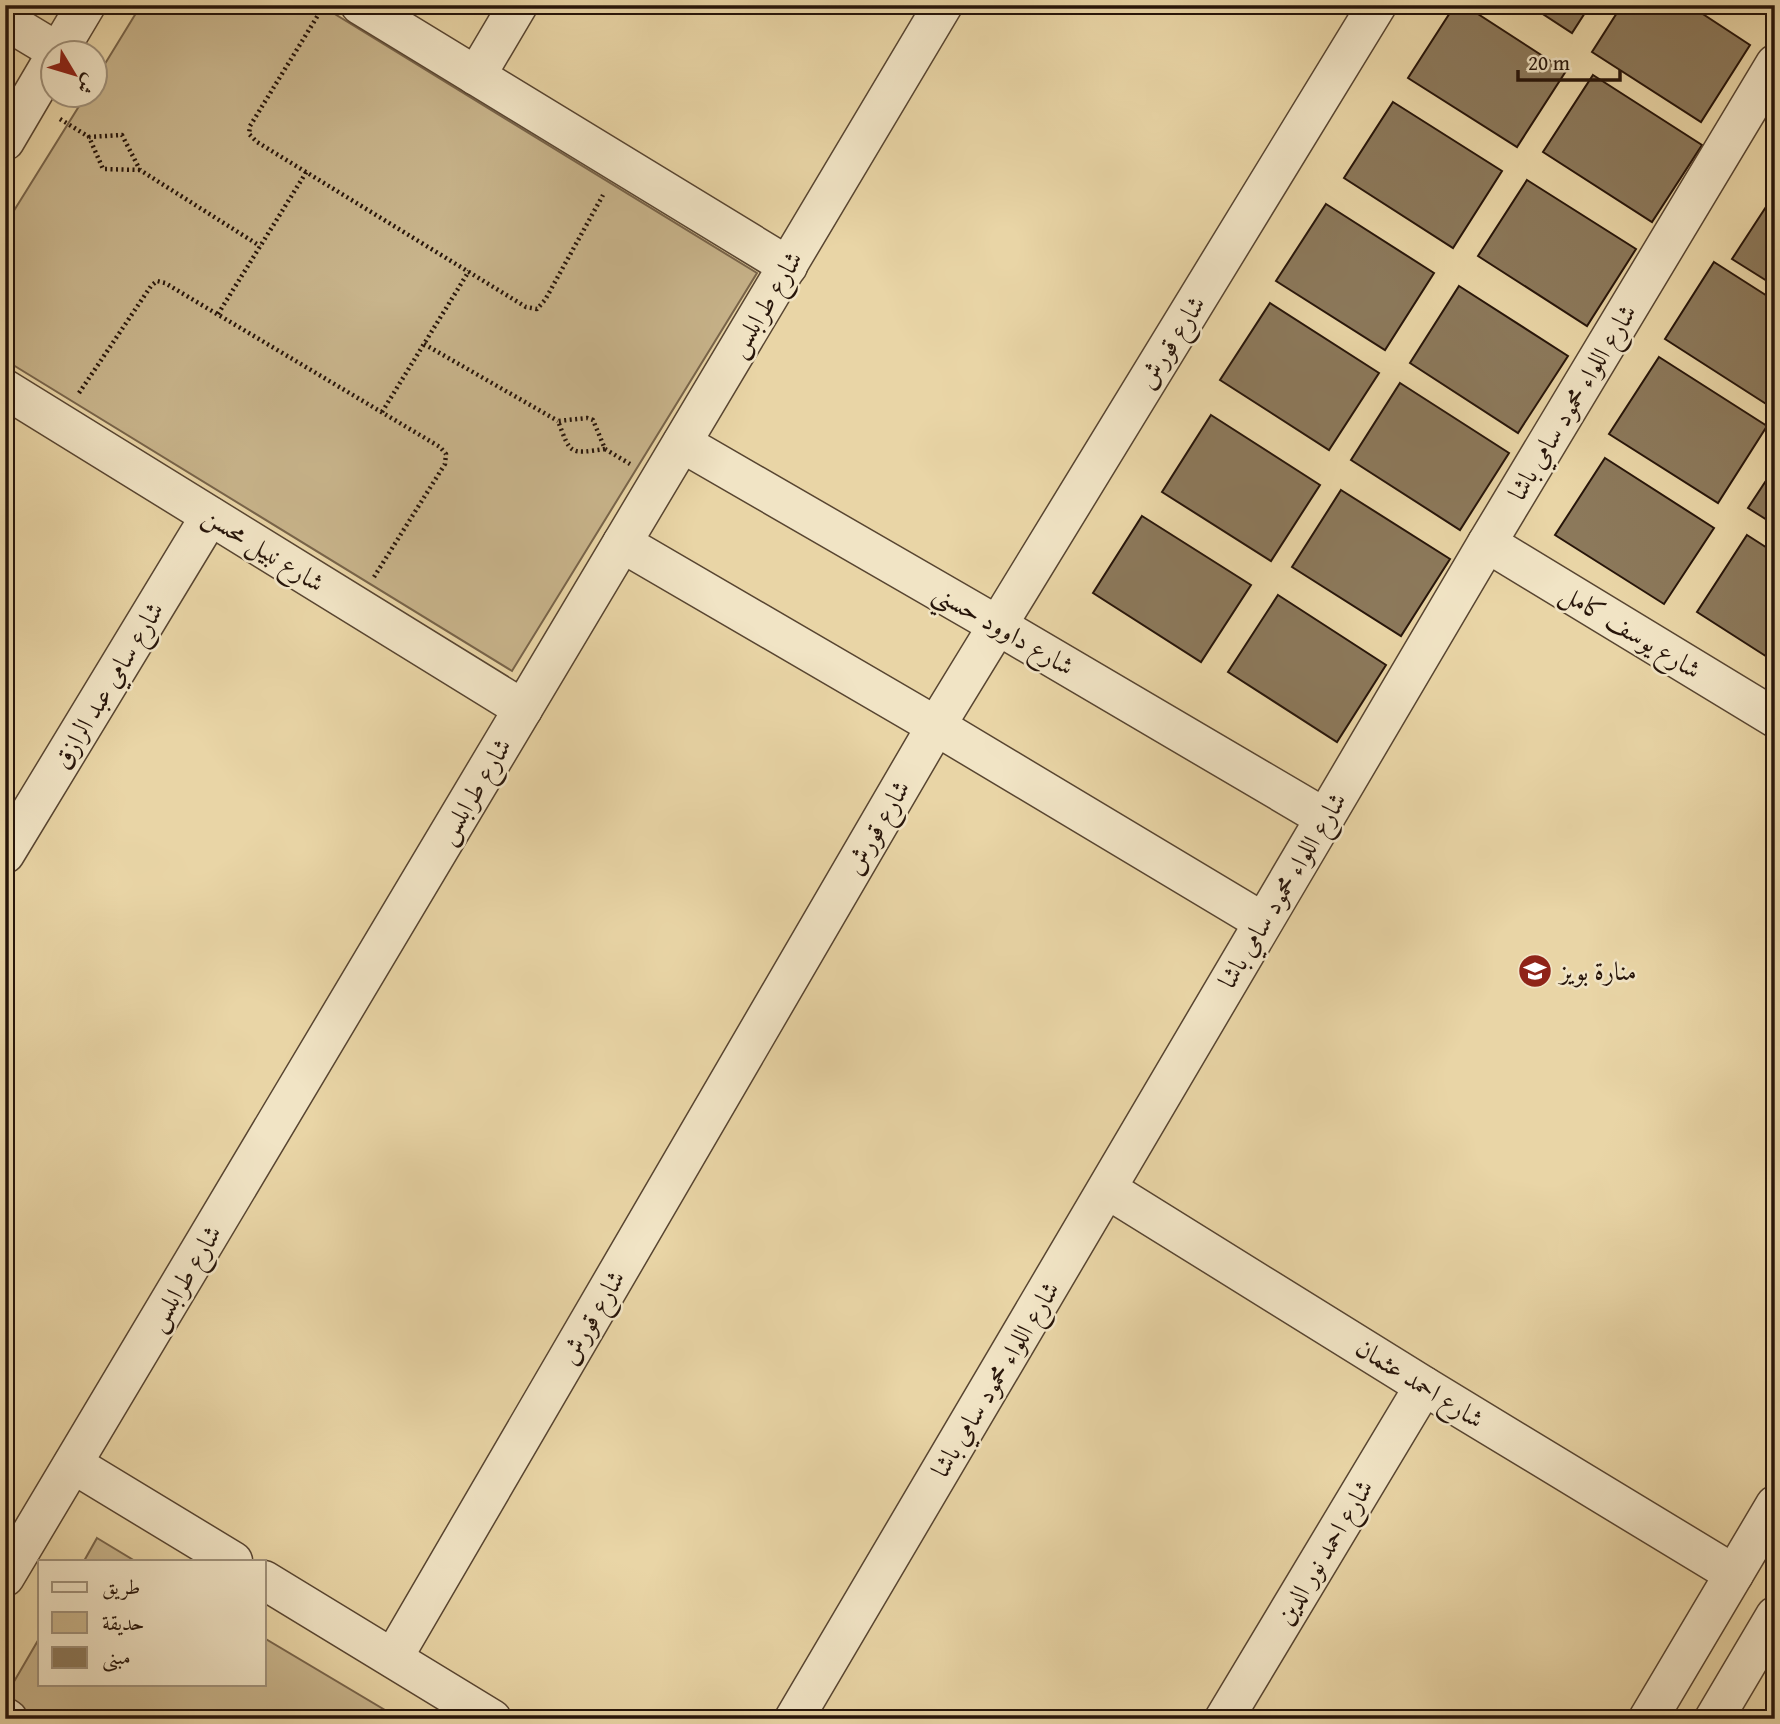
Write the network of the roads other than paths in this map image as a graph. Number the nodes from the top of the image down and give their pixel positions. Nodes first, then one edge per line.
1 (86, 5) edge
2 (360, 5) edge
3 (518, 5) edge
4 (943, 5) edge
5 (1377, 5) edge
6 (5, 20) edge
7 (66, 38) edge
8 (38, 40) edge
9 (1775, 64) edge
10 (476, 76) junction
11 (38, 85) edge
12 (5, 141) edge
13 (788, 266) junction
14 (5, 389) edge
15 (682, 443) junction
16 (210, 516) junction
17 (622, 542) junction
18 (1487, 543) junction
19 (997, 625) junction
20 (523, 709) junction
21 (1775, 718) edge
22 (936, 726) junction
23 (1325, 818) junction
24 (5, 854) edge
25 (1263, 922) junction
26 (1107, 1189) junction
27 (1424, 1386) junction
28 (73, 1464) junction
29 (1775, 1505) edge
30 (231, 1560) edge
31 (1734, 1574) junction
32 (5, 1577) edge
33 (266, 1581) edge
34 (1775, 1616) edge
35 (393, 1658) junction
36 (492, 1719) edge
37 (794, 1719) edge
38 (1224, 1719) edge
39 (1648, 1719) edge
40 (1714, 1719) edge

1 - 7 street
2 - 10 street
3 - 10 street
4 - 13 street, شارع طرابلس
5 - 19 street, شارع قورش
6 - 8 street
9 - 18 street, شارع اللواء محمود سامي باشا
10 - 13 street
11 - 12 street
13 - 15 street, شارع طرابلس
14 - 16 street, شارع نبيل محسن
15 - 17 street, شارع طرابلس
15 - 19 street, شارع داوود حسني
16 - 20 street, شارع نبيل محسن
16 - 24 street, شارع سامي عبد الرازق
17 - 20 street, شارع طرابلس
17 - 22 street
18 - 21 street, شارع يوسف كامل
18 - 23 street, شارع اللواء محمود سامي باشا
19 - 22 street, شارع قورش
19 - 23 street, شارع داوود حسني
20 - 28 street, شارع طرابلس
22 - 25 street
22 - 35 street, شارع قورش
23 - 25 street, شارع اللواء محمود سامي باشا
25 - 26 street, شارع اللواء محمود سامي باشا
26 - 27 street, شارع احمد عثمان
26 - 37 street, شارع اللواء محمود سامي باشا
27 - 31 street, شارع احمد عثمان
27 - 38 street, شارع احمد نور الدين
28 - 30 street
28 - 32 street, شارع طرابلس
29 - 31 street
31 - 39 street
33 - 35 street
34 - 40 street
35 - 36 street

